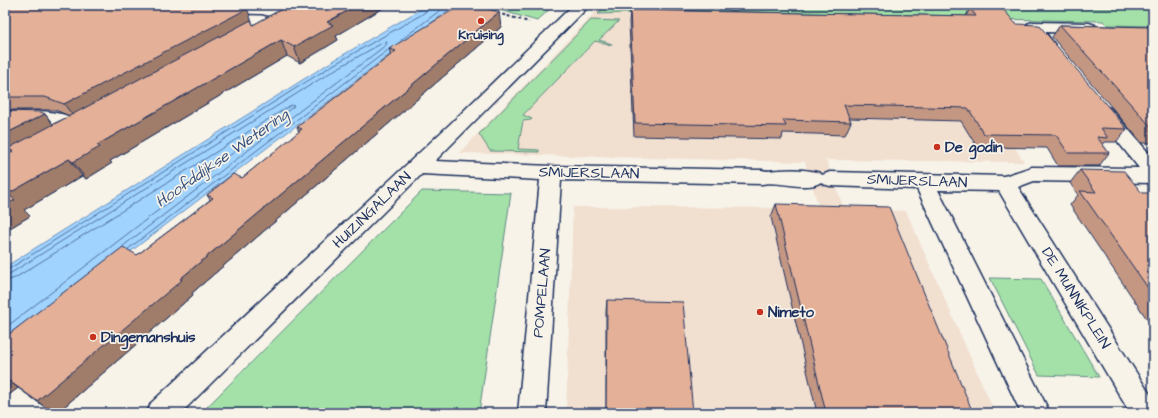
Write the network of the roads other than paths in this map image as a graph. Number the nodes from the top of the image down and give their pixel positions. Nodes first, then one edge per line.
1 (582, 5) edge
2 (200, 8) edge
3 (261, 25) edge
4 (1108, 29) edge
5 (1058, 57) edge
6 (1093, 100) edge
7 (5, 117) edge
8 (53, 138) edge
9 (416, 167) junction
10 (1153, 172) edge
11 (551, 173) junction
12 (1153, 176) edge
13 (924, 182) junction
14 (1005, 184) junction
15 (161, 413) edge
16 (532, 413) edge
17 (1036, 413) edge
18 (1146, 413) edge

1 - 9 street, HUIZINGALAAN
2 - 3 street
4 - 5 street
6 - 10 street
7 - 8 street
9 - 11 street, SMIJERSLAAN
9 - 15 street, HUIZINGALAAN
11 - 13 street, SMIJERSLAAN
11 - 16 street, POMPELAAN
12 - 14 street
13 - 14 street, SMIJERSLAAN
13 - 17 street
14 - 18 street, DE MUNNIKPLEIN

